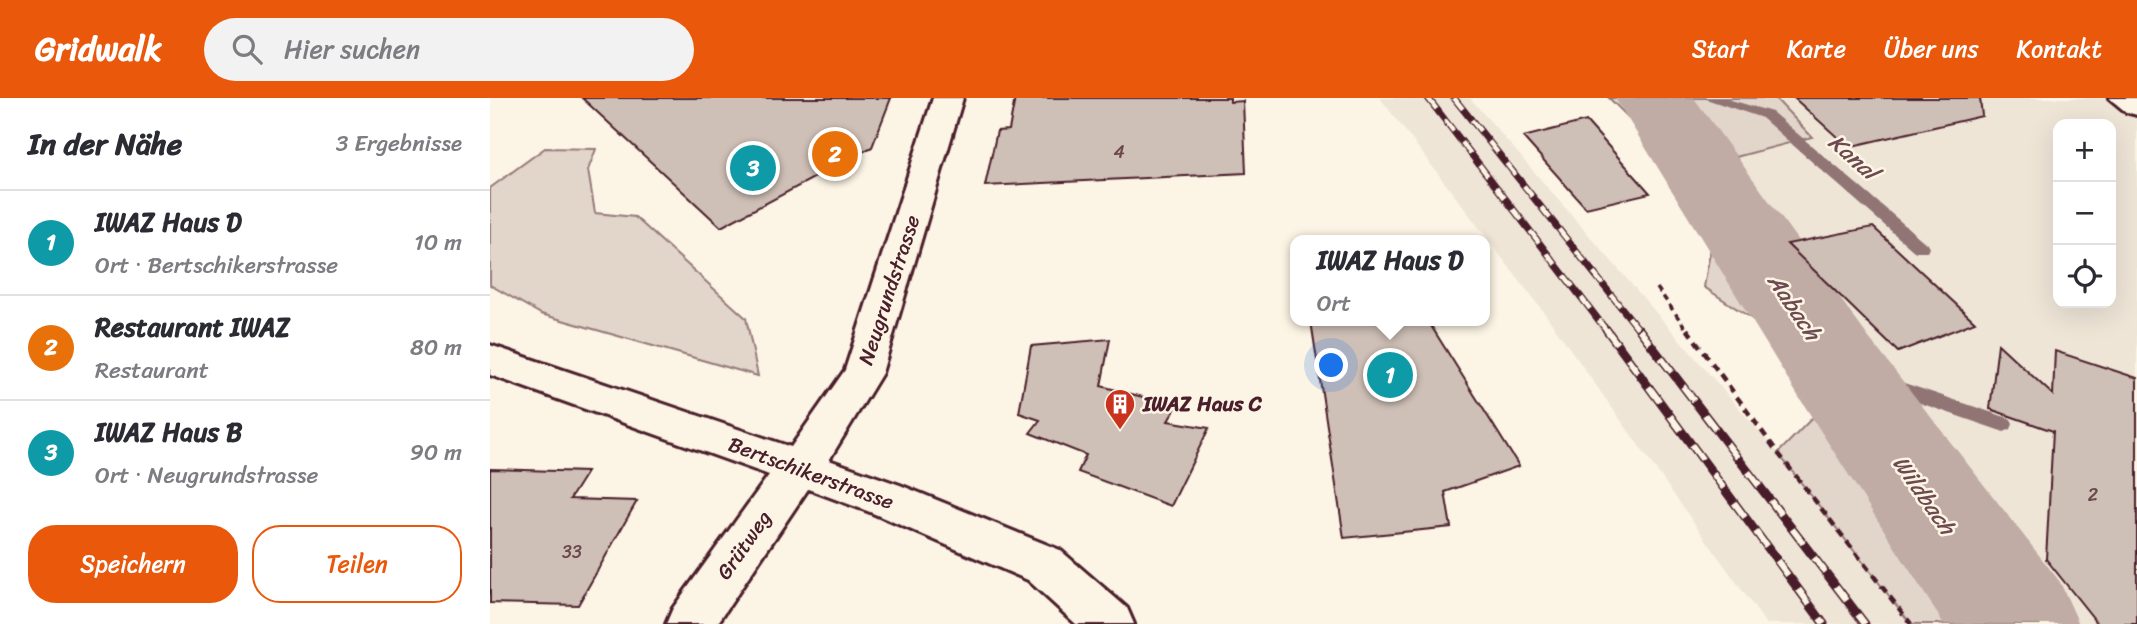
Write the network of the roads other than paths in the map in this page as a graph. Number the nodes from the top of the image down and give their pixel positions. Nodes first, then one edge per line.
1 (948, 98) edge
2 (2124, 98) edge
3 (2137, 106) edge
4 (490, 360) edge
5 (802, 468) junction
6 (690, 624) edge
7 (1110, 624) edge

1 - 5 street, Neugrundstrasse
2 - 3 street
4 - 5 street, Bertschikerstrasse
5 - 6 street, Grütweg
5 - 7 street, Bertschikerstrasse

